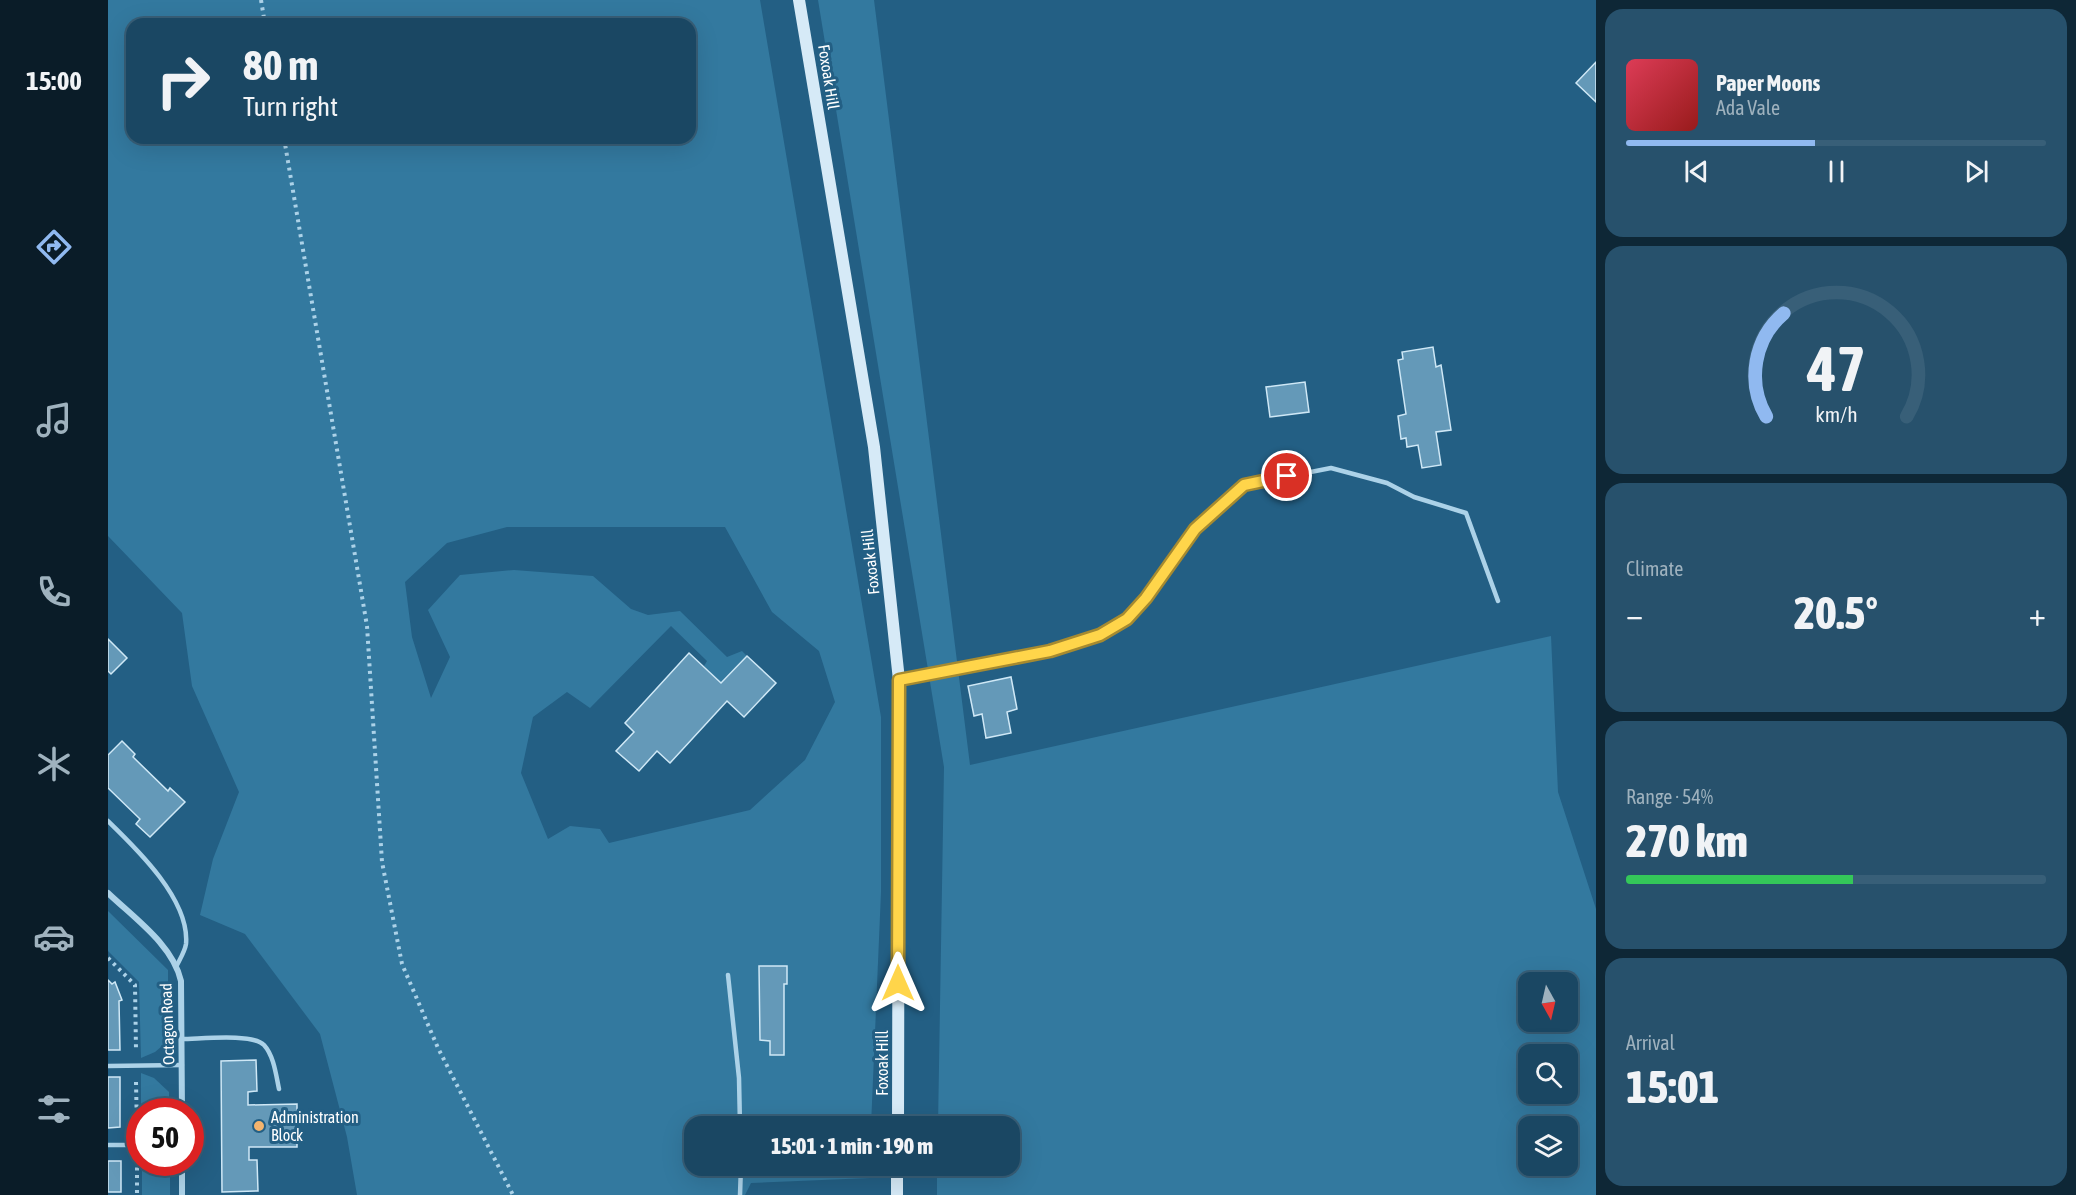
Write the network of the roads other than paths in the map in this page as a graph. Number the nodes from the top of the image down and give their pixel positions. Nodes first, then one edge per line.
1 (799, 0) edge
2 (1498, 601) dead end
3 (899, 680) junction
4 (108, 821) edge
5 (108, 892) edge
6 (177, 965) junction
7 (728, 975) dead end
8 (182, 1039) junction
9 (182, 1065) junction
10 (108, 1066) edge
11 (279, 1089) dead end
12 (182, 1098) edge
13 (740, 1116) edge
14 (898, 1116) edge
15 (108, 1145) edge
16 (126, 1145) edge
17 (182, 1176) edge
18 (741, 1176) edge
19 (897, 1176) edge
20 (182, 1195) edge
21 (740, 1195) edge
22 (897, 1195) edge

1 - 3 main road, Foxoak Hill
2 - 3 lane
3 - 14 main road, Foxoak Hill
4 - 6 lane
5 - 6 street, Octagon Road
6 - 8 street, Octagon Road
7 - 13 lane
8 - 9 street, Octagon Road
8 - 11 lane
9 - 10 lane
9 - 12 street, Octagon Road
15 - 16 lane
17 - 20 street
18 - 21 lane
19 - 22 main road

